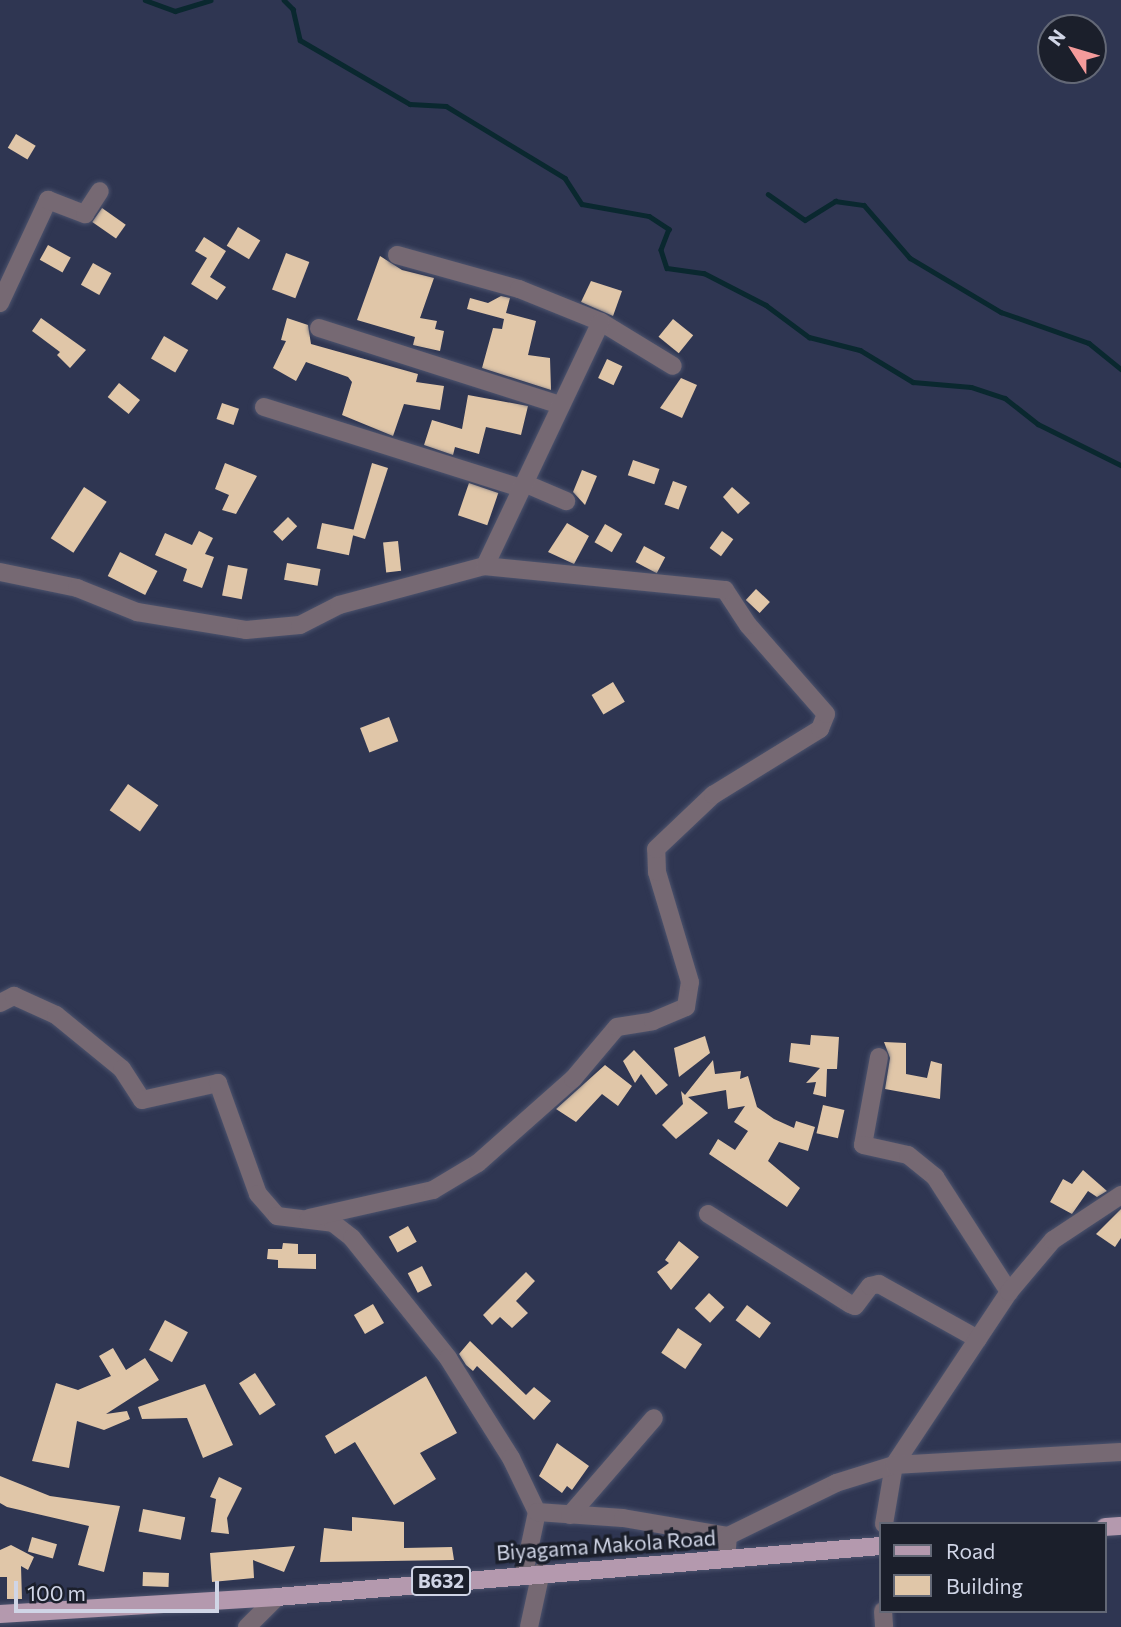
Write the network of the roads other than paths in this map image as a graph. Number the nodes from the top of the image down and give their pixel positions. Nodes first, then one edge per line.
1 (100, 191) dead end
2 (397, 255) dead end
3 (0, 303) edge
4 (601, 322) junction
5 (319, 328) dead end
6 (673, 366) dead end
7 (561, 405) junction
8 (264, 407) dead end
9 (522, 485) junction
10 (566, 501) dead end
11 (485, 566) junction
12 (0, 572) edge
13 (0, 1003) edge
14 (879, 1057) dead end
15 (1121, 1195) edge
16 (708, 1214) dead end
17 (309, 1218) junction
18 (1009, 1292) junction
19 (978, 1339) junction
20 (654, 1418) dead end
21 (1121, 1452) edge
22 (894, 1465) junction
23 (537, 1512) junction
24 (569, 1515) junction
25 (884, 1522) edge
26 (728, 1536) junction
27 (880, 1546) edge
28 (727, 1559) junction
29 (533, 1572) junction
30 (277, 1597) junction
31 (0, 1614) edge
32 (247, 1627) edge
33 (529, 1627) edge

1 - 3 street
2 - 4 street
4 - 6 street
4 - 7 street
5 - 7 street
7 - 9 street
8 - 9 street
9 - 10 street
9 - 11 street
11 - 12 street
11 - 17 street
13 - 17 street
14 - 18 street
15 - 18 street
16 - 19 street
17 - 23 street
18 - 19 street
19 - 22 street
20 - 24 street
21 - 22 street
22 - 25 street
22 - 26 street
23 - 24 street
23 - 29 street
24 - 26 street
26 - 28 street
27 - 28 main road, Biyagama Makola Road / B632
28 - 29 main road, Biyagama Makola Road / B632
29 - 30 main road, Biyagama Makola Road / B632
29 - 33 street
30 - 31 main road, Biyagama Makola Road / B632
30 - 32 street

